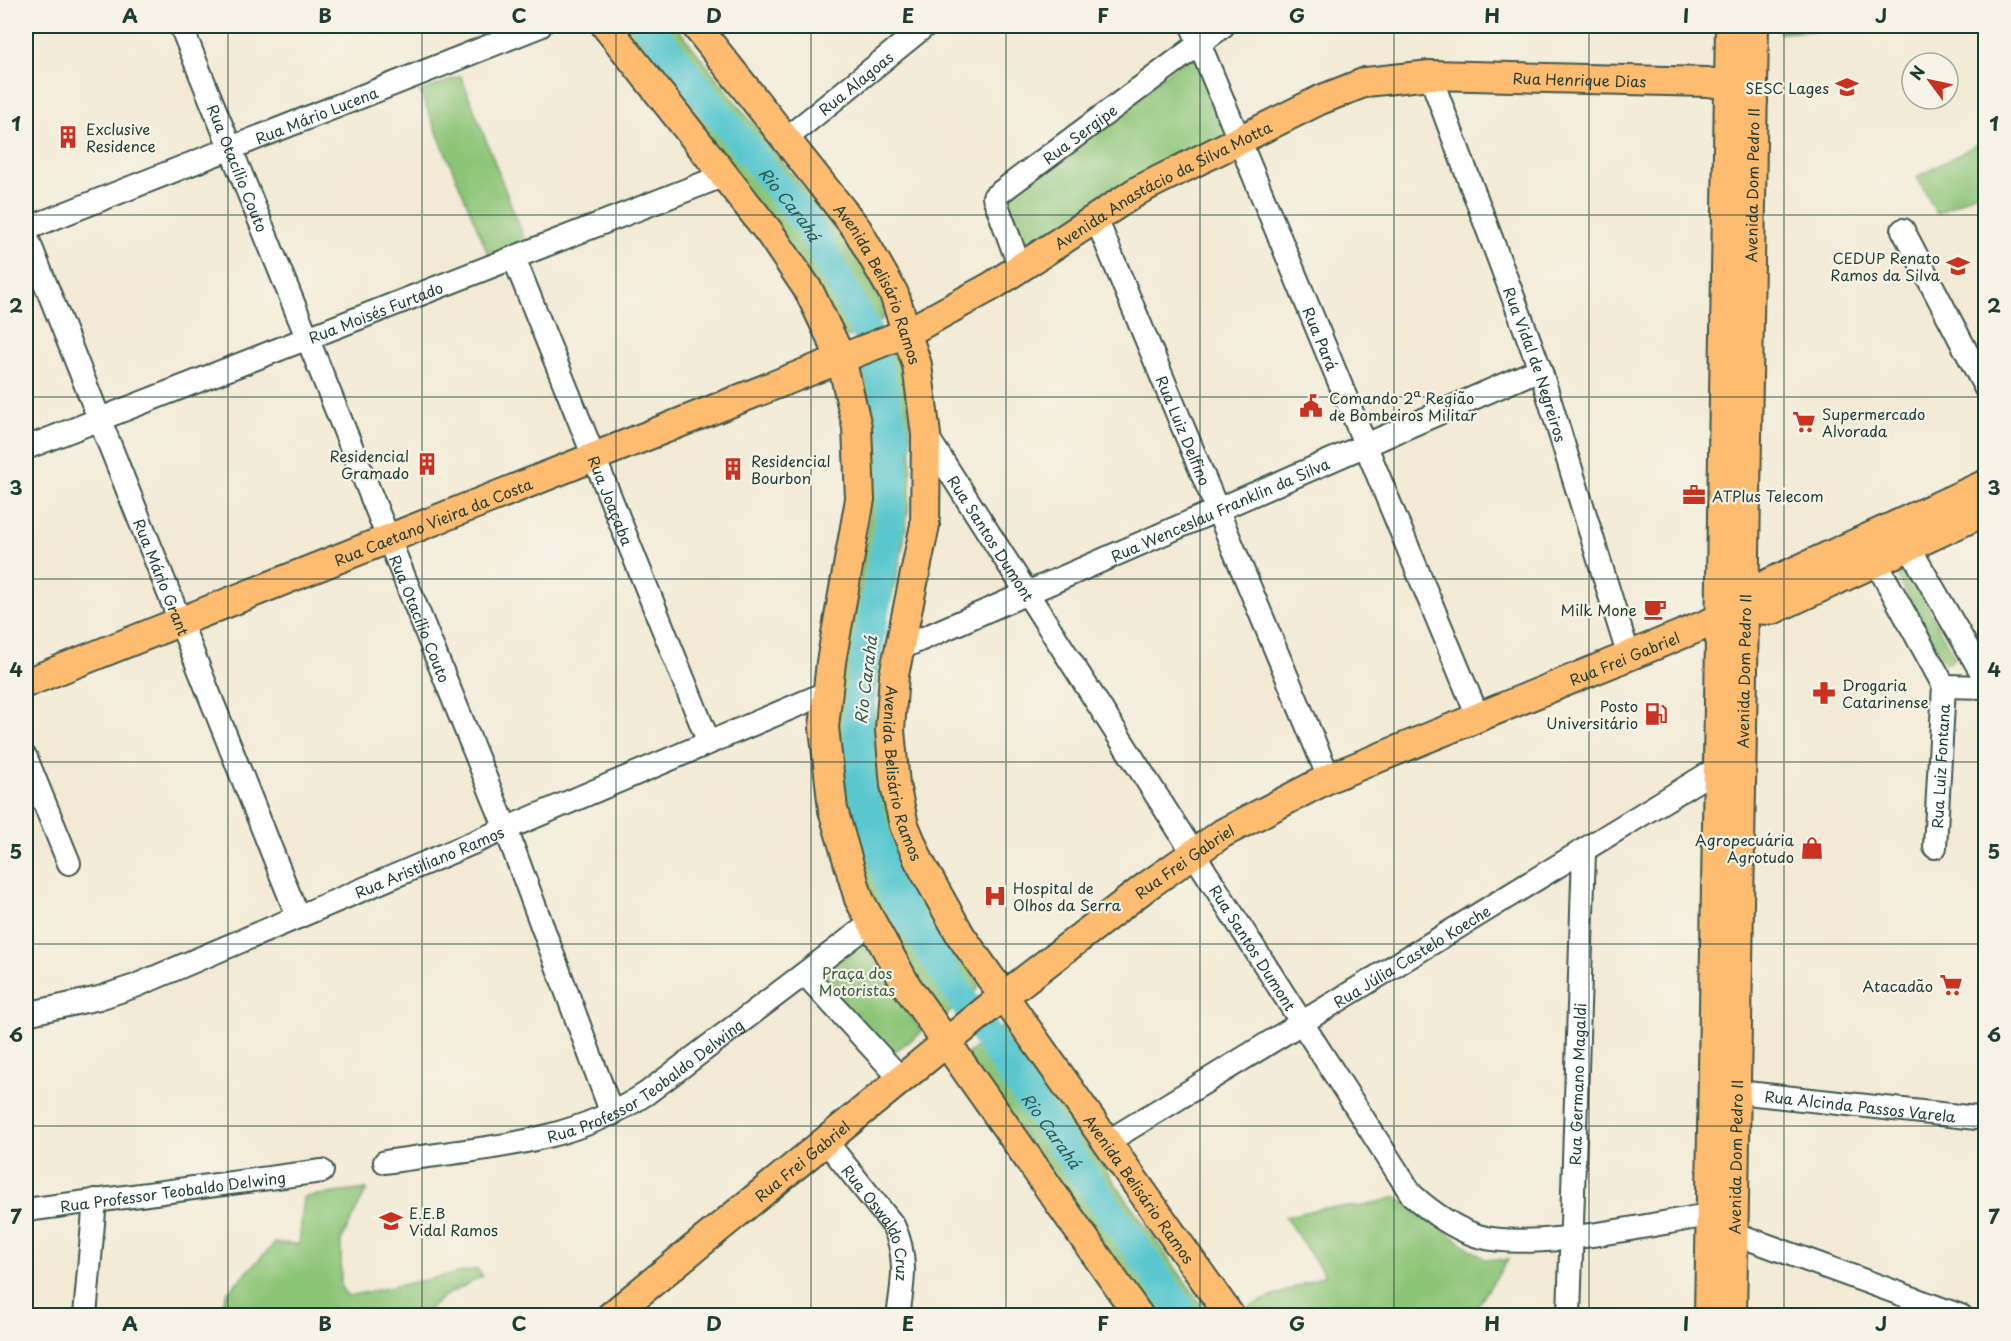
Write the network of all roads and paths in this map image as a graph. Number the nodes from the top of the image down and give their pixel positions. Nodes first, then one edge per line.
1 (181, 26) edge
2 (540, 26) edge
3 (606, 26) edge
4 (696, 26) edge
5 (925, 26) edge
6 (1223, 26) edge
7 (1730, 26) edge
8 (1754, 26) edge
9 (1196, 35) edge
10 (1430, 75) junction
11 (1729, 83) junction
12 (1753, 100) junction
13 (787, 138) junction
14 (1240, 139) junction
15 (231, 148) junction
16 (725, 175) junction
17 (1095, 216) junction
18 (26, 229) edge
19 (1903, 230) dead end
20 (26, 235) edge
21 (513, 258) junction
22 (1020, 268) junction
23 (900, 334) junction
24 (307, 338) junction
25 (849, 354) junction
26 (1540, 369) junction
27 (1986, 389) edge
28 (99, 420) junction
29 (927, 435) junction
30 (1366, 445) junction
31 (26, 448) edge
32 (593, 456) junction
33 (1986, 484) edge
34 (1218, 510) junction
35 (1986, 511) edge
36 (1886, 530) junction
37 (388, 538) junction
38 (1909, 547) junction
39 (1876, 562) junction
40 (1027, 593) junction
41 (1732, 614) junction
42 (180, 621) junction
43 (899, 649) junction
44 (1629, 657) junction
45 (1986, 680) edge
46 (26, 682) edge
47 (1944, 686) junction
48 (1986, 687) edge
49 (826, 693) junction
50 (1478, 717) junction
51 (709, 743) junction
52 (26, 759) edge
53 (1716, 770) junction
54 (1329, 778) junction
55 (506, 829) junction
56 (1935, 847) dead end
57 (1584, 851) junction
58 (1193, 853) junction
59 (69, 863) dead end
60 (298, 917) junction
61 (871, 923) junction
62 (804, 974) junction
63 (997, 1001) junction
64 (26, 1014) edge
65 (1301, 1024) junction
66 (951, 1038) junction
67 (901, 1079) junction
68 (1737, 1092) junction
69 (612, 1114) junction
70 (1986, 1119) edge
71 (825, 1140) junction
72 (1107, 1142) junction
73 (385, 1162) dead end
74 (322, 1170) dead end
75 (95, 1200) junction
76 (26, 1210) edge
77 (1710, 1215) junction
78 (1733, 1233) junction
79 (1573, 1236) junction
80 (85, 1316) edge
81 (611, 1316) edge
82 (898, 1316) edge
83 (1139, 1316) edge
84 (1230, 1316) edge
85 (1569, 1316) edge
86 (1709, 1316) edge
87 (1732, 1316) edge
88 (1961, 1316) edge

1 - 15 street, Rua Otacílio Couto
2 - 15 street, Rua Mário Lucena
3 - 16 main road
4 - 13 main road, Avenida Belisário Ramos
5 - 13 street, Rua Alagoas
6 - 9 street, Rua Sergipe
7 - 11 main road, Avenida Dom Pedro II
8 - 12 main road, Avenida Dom Pedro II
9 - 14 street, Rua Pará
9 - 22 street, Rua Sergipe
10 - 11 main road, Rua Henrique Dias
10 - 14 main road, Avenida Anastácio da Silva Motta
10 - 26 street, Rua Vidal de Negreiros
11 - 12 main road
11 - 41 main road, Avenida Dom Pedro II
12 - 41 main road, Avenida Dom Pedro II
13 - 23 main road, Avenida Belisário Ramos
14 - 17 main road, Avenida Anastácio da Silva Motta
14 - 30 street, Rua Pará
15 - 18 street, Rua Mário Lucena
15 - 24 street, Rua Otacílio Couto
16 - 21 street, Rua Moisés Furtado
16 - 25 main road
17 - 22 main road, Avenida Anastácio da Silva Motta
17 - 34 street, Rua Luiz Delfino
19 - 27 street
20 - 28 street, Rua Mário Grant
21 - 24 street, Rua Moisés Furtado
21 - 32 street, Rua Joaçaba
22 - 23 main road, Avenida Anastácio da Silva Motta
23 - 25 main road, Avenida Anastácio da Silva Motta
23 - 29 main road, Avenida Belisário Ramos
24 - 28 street, Rua Moisés Furtado
24 - 37 street, Rua Otacílio Couto
25 - 32 main road, Rua Caetano Vieira da Costa
25 - 49 main road
26 - 30 street, Rua Wenceslau Franklin da Silva
26 - 44 street, Rua Vidal de Negreiros
28 - 31 street, Rua Moisés Furtado
28 - 42 street, Rua Mário Grant
29 - 40 street, Rua Santos Dumont
29 - 43 main road, Avenida Belisário Ramos
30 - 34 street, Rua Wenceslau Franklin da Silva
30 - 50 street, Rua Pará
32 - 37 main road, Rua Caetano Vieira da Costa
32 - 51 street, Rua Joaçaba
33 - 36 main road
34 - 40 street, Rua Wenceslau Franklin da Silva
34 - 54 street, Rua Luiz Delfino
35 - 38 main road
36 - 38 main road
36 - 39 main road
36 - 41 main road
37 - 42 main road, Rua Caetano Vieira da Costa
37 - 55 street, Rua Otacílio Couto
38 - 39 main road
38 - 45 street
39 - 41 main road
39 - 47 street
40 - 43 street, Rua Wenceslau Franklin da Silva
40 - 58 street, Rua Santos Dumont
41 - 44 main road, Rua Frei Gabriel
41 - 53 main road, Avenida Dom Pedro II
41 - 68 main road, Avenida Dom Pedro II
42 - 46 main road, Rua Caetano Vieira da Costa
42 - 60 street, Rua Mário Grant
43 - 63 main road, Avenida Belisário Ramos
44 - 50 main road, Rua Frei Gabriel
47 - 48 street
47 - 56 street, Rua Luiz Fontana
49 - 51 street, Rua Aristiliano Ramos
49 - 61 main road
50 - 54 main road, Rua Frei Gabriel
51 - 55 street, Rua Aristiliano Ramos
52 - 59 street
53 - 57 street, Rua Júlia Castelo Koeche
53 - 77 main road, Avenida Dom Pedro II
54 - 58 main road, Rua Frei Gabriel
55 - 60 street, Rua Aristiliano Ramos
55 - 69 street, Rua Otacílio Couto
57 - 65 street, Rua Júlia Castelo Koeche
57 - 79 street, Rua Germano Magaldi
58 - 63 main road, Rua Frei Gabriel
58 - 65 street, Rua Santos Dumont
60 - 64 street, Rua Aristiliano Ramos
61 - 62 street, Rua Professor Teobaldo Delwing
61 - 66 main road
62 - 67 street
62 - 69 street, Rua Professor Teobaldo Delwing
63 - 66 main road, Rua Frei Gabriel
63 - 72 main road, Avenida Belisário Ramos
65 - 72 street, Rua Júlia Castelo Koeche
65 - 79 street, Rua Santos Dumont
66 - 67 main road, Rua Frei Gabriel
66 - 83 main road
67 - 71 main road, Rua Frei Gabriel
68 - 70 street, Rua Alcinda Passos Varela
68 - 78 main road, Avenida Dom Pedro II
69 - 73 street, Rua Professor Teobaldo Delwing
71 - 81 main road, Rua Frei Gabriel
71 - 82 street, Rua Oswaldo Cruz
72 - 84 main road, Avenida Belisário Ramos
74 - 75 street, Rua Professor Teobaldo Delwing
75 - 76 street, Rua Professor Teobaldo Delwing
75 - 80 street
77 - 79 street, Rua Santos Dumont
77 - 86 main road, Avenida Dom Pedro II
78 - 87 main road, Avenida Dom Pedro II
78 - 88 street
79 - 85 street, Rua Germano Magaldi

